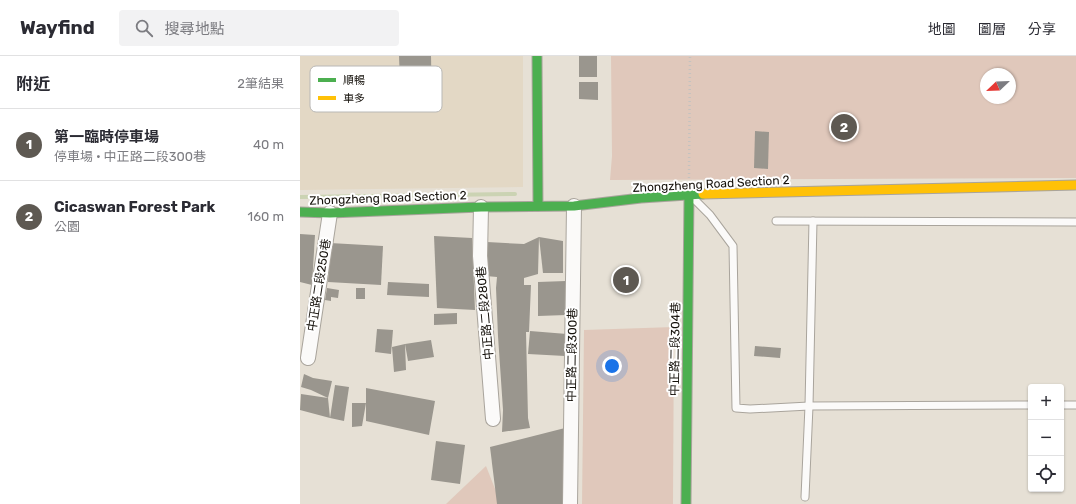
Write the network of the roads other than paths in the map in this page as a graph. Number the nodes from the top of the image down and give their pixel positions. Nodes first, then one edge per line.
1 (537, 56) edge
2 (1076, 185) edge
3 (689, 194) junction
4 (538, 206) junction
5 (574, 206) junction
6 (481, 207) junction
7 (300, 212) edge
8 (330, 213) junction
9 (776, 221) dead end
10 (813, 221) junction
11 (1076, 222) edge
12 (308, 358) dead end
13 (1064, 405) edge
14 (1076, 405) edge
15 (810, 406) junction
16 (1028, 406) edge
17 (494, 419) dead end
18 (805, 497) dead end
19 (570, 504) edge
20 (686, 504) edge

1 - 4 street
2 - 3 street, Zhongzheng Road Section 2
3 - 5 street, Zhongzheng Road Section 2
3 - 15 lane
3 - 20 street, 中正路二段304巷
4 - 5 street, Zhongzheng Road Section 2
4 - 6 street, Zhongzheng Road Section 2
5 - 19 street, 中正路二段300巷
6 - 8 street, Zhongzheng Road Section 2
6 - 17 street, 中正路二段280巷
7 - 8 street, Zhongzheng Road Section 2
8 - 12 street, 中正路二段250巷
9 - 10 lane
10 - 11 lane
10 - 15 lane
13 - 14 lane
15 - 16 lane
15 - 18 lane

